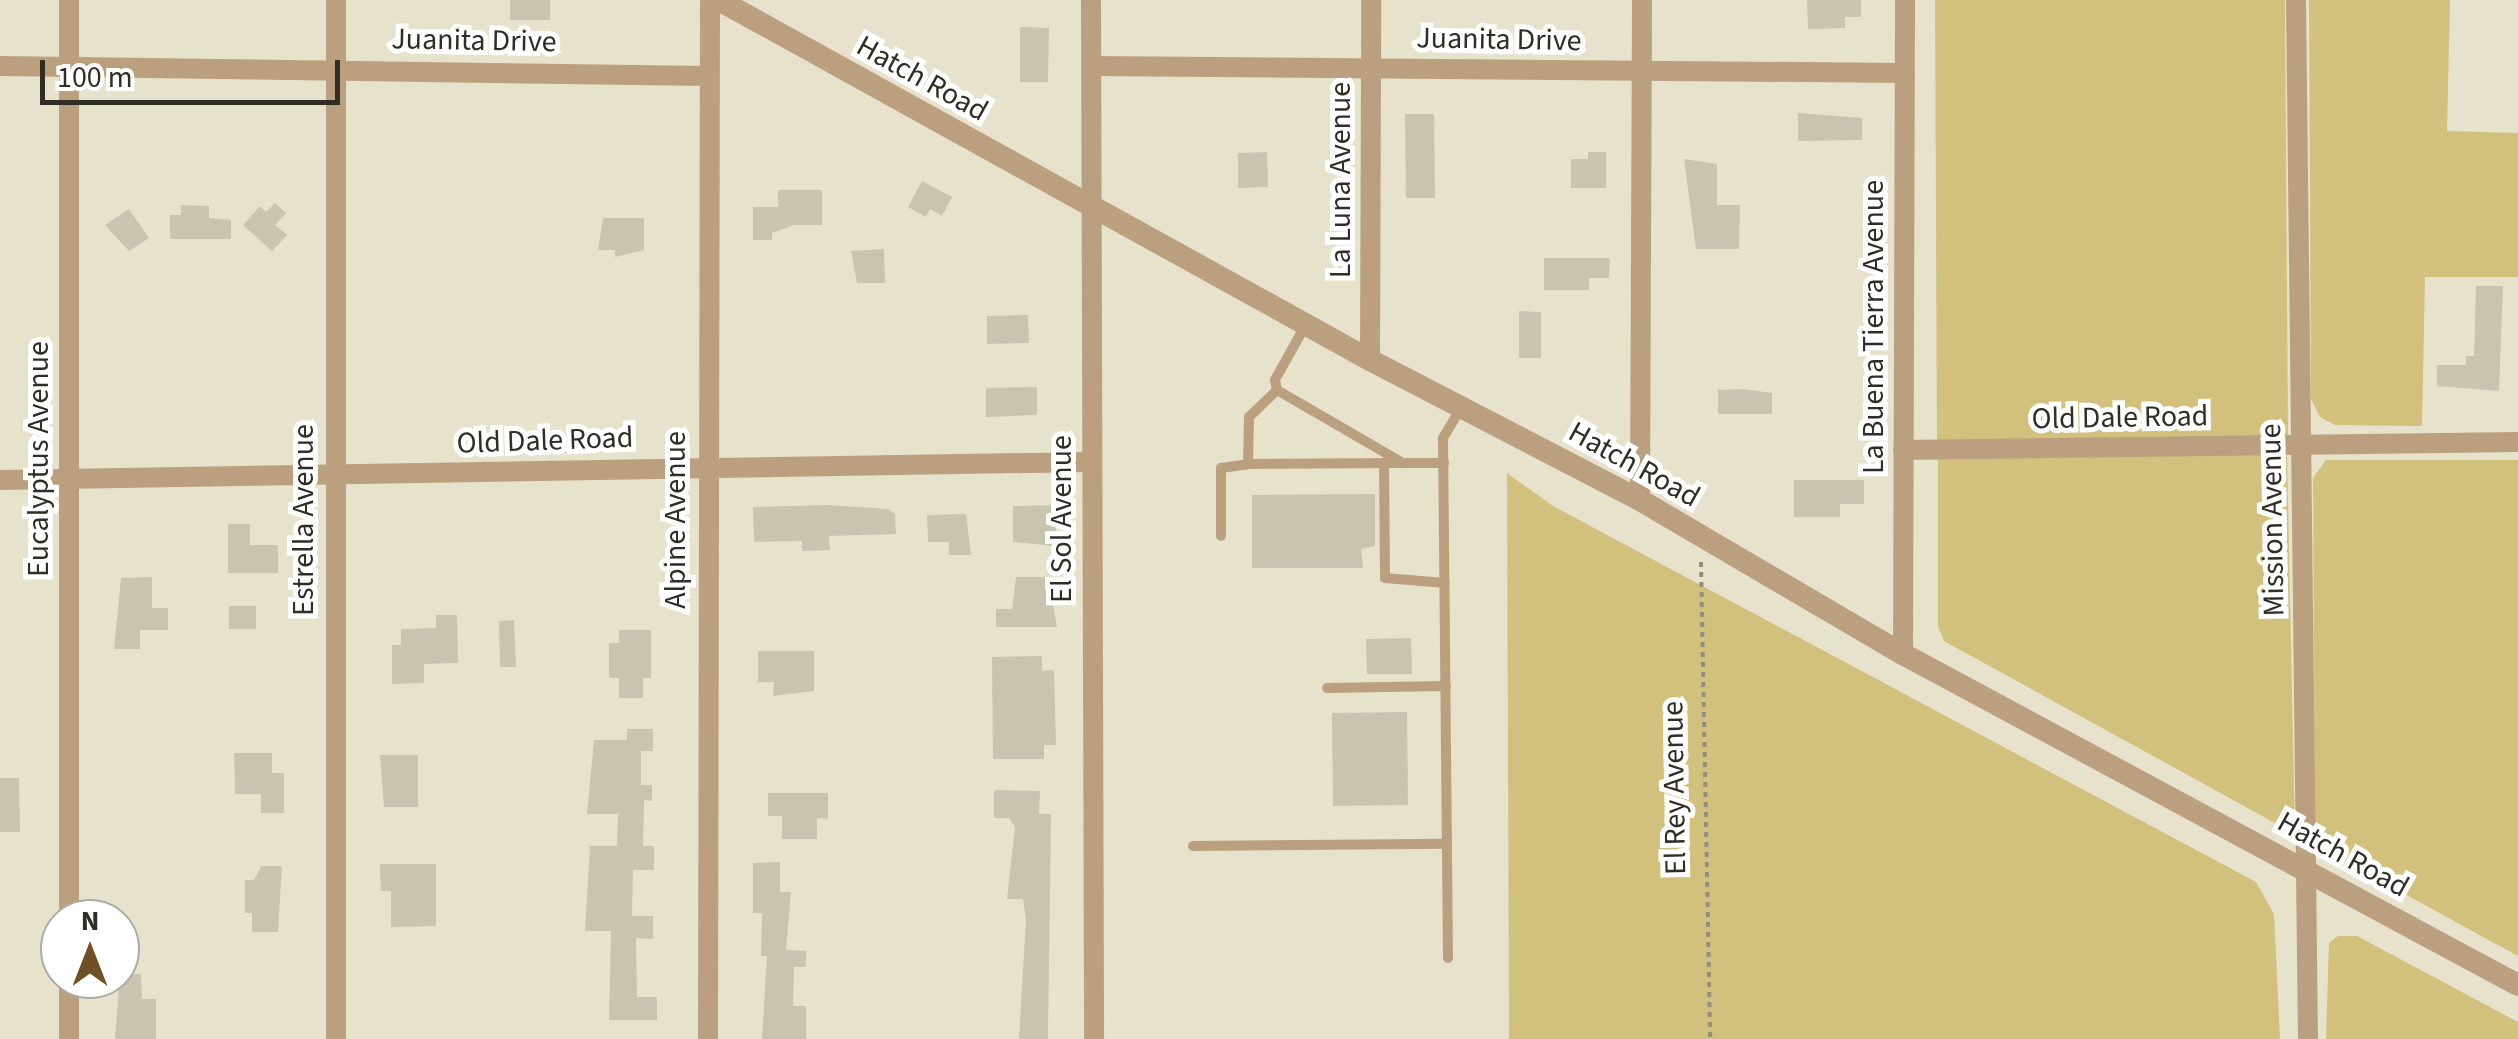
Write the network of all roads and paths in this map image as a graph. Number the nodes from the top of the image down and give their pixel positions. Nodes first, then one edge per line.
1 (69, 0) edge
2 (336, 0) edge
3 (710, 0) edge
4 (719, 0) edge
5 (1092, 0) edge
6 (1371, 0) edge
7 (1642, 0) edge
8 (1905, 0) edge
9 (2296, 0) edge
10 (0, 66) edge
11 (1092, 66) junction
12 (1371, 66) junction
13 (70, 67) junction
14 (336, 67) junction
15 (1905, 72) junction
16 (1642, 73) junction
17 (706, 76) junction
18 (1092, 208) junction
19 (1305, 325) junction
20 (1370, 360) junction
21 (1277, 390) junction
22 (1461, 407) junction
23 (2518, 442) edge
24 (2302, 446) junction
25 (1903, 450) junction
26 (1091, 462) junction
27 (1384, 463) junction
28 (1403, 463) junction
29 (1444, 463) junction
30 (1248, 464) junction
31 (706, 467) junction
32 (334, 477) junction
33 (68, 478) junction
34 (0, 480) edge
35 (1640, 500) junction
36 (1221, 536) dead end
37 (1701, 537) junction
38 (1445, 583) junction
39 (1903, 654) junction
40 (1446, 686) junction
41 (1328, 688) dead end
42 (1447, 844) junction
43 (1193, 846) dead end
44 (2308, 869) junction
45 (69, 899) edge
46 (1448, 958) dead end
47 (2518, 985) edge
48 (69, 999) edge
49 (69, 1039) edge
50 (336, 1039) edge
51 (708, 1039) edge
52 (1094, 1039) edge
53 (1710, 1039) edge
54 (2308, 1039) edge

1 - 13 street, Eucalyptus Avenue
2 - 14 street, Estrella Avenue
3 - 17 street, Alpine Avenue
4 - 18 street, Hatch Road
5 - 11 street, El Sol Avenue
6 - 12 street, La Luna Avenue
7 - 16 street
8 - 15 street, La Buena Tierra Avenue
9 - 24 street, Mission Avenue
10 - 13 street, Juanita Drive
11 - 12 street, Juanita Drive
11 - 18 street, El Sol Avenue
12 - 16 street, Juanita Drive
12 - 20 street, La Luna Avenue
13 - 14 street, Juanita Drive
13 - 33 street, Eucalyptus Avenue
14 - 17 street, Juanita Drive
14 - 32 street, Estrella Avenue
15 - 16 street, Juanita Drive
15 - 25 street, La Buena Tierra Avenue
16 - 35 street
17 - 31 street, Alpine Avenue
18 - 19 street, Hatch Road
18 - 26 street, El Sol Avenue
19 - 20 street, Hatch Road
19 - 21 lane
20 - 22 street, Hatch Road
21 - 28 lane
21 - 30 lane
22 - 29 lane
22 - 35 street, Hatch Road
23 - 24 street, Old Dale Road
24 - 25 street, Old Dale Road
24 - 44 street, Mission Avenue
25 - 39 street, La Buena Tierra Avenue
26 - 31 street, Old Dale Road
26 - 52 street, El Sol Avenue
27 - 28 lane
27 - 30 lane
27 - 38 lane
28 - 29 lane
29 - 38 lane
30 - 36 lane
31 - 32 street, Old Dale Road
31 - 51 street, Alpine Avenue
32 - 33 street, Old Dale Road
32 - 50 street, Estrella Avenue
33 - 34 street, Old Dale Road
33 - 45 street, Eucalyptus Avenue
35 - 37 street, Hatch Road
37 - 39 street, Hatch Road
37 - 53 path, El Rey Avenue
38 - 40 lane
39 - 44 street, Hatch Road
40 - 41 lane
40 - 42 lane
42 - 43 lane
42 - 46 lane
44 - 47 street, Hatch Road
44 - 54 street, Mission Avenue
48 - 49 street

